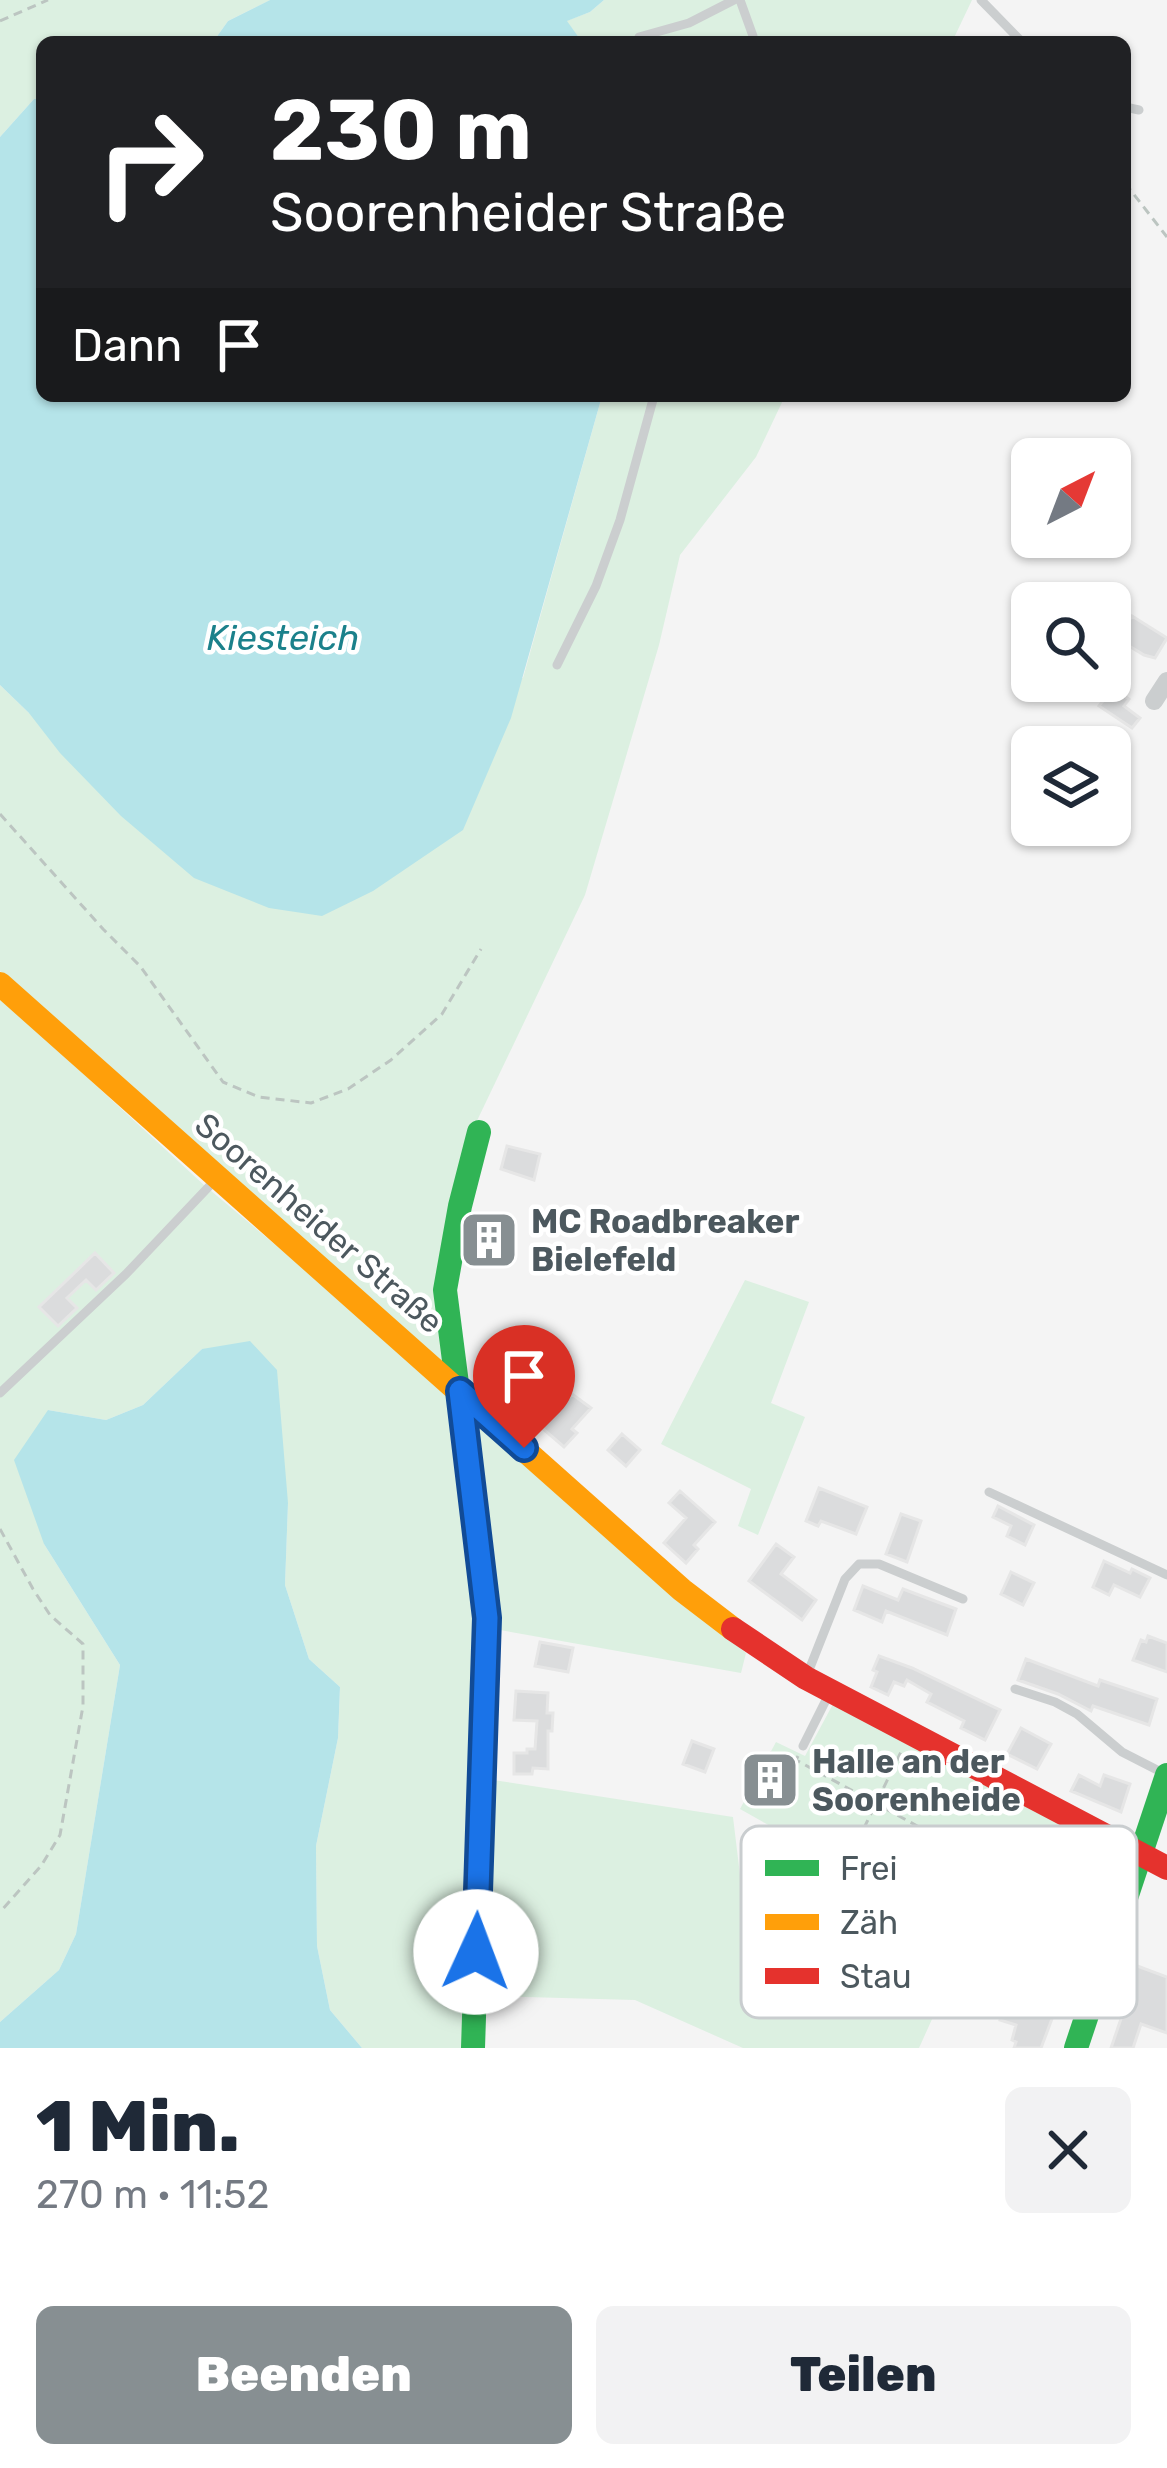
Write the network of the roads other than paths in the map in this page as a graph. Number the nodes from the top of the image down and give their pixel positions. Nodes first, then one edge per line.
1 (737, 0) edge
2 (982, 0) edge
3 (643, 36) edge
4 (753, 36) edge
5 (1016, 36) edge
6 (1131, 108) edge
7 (1139, 110) dead end
8 (652, 402) edge
9 (557, 664) dead end
10 (1167, 681) edge
11 (1154, 700) dead end
12 (0, 984) edge
13 (479, 1132) dead end
14 (217, 1178) junction
15 (460, 1391) junction
16 (0, 1393) edge
17 (989, 1492) dead end
18 (1167, 1575) edge
19 (962, 1599) dead end
20 (806, 1678) junction
21 (1015, 1689) dead end
22 (831, 1691) junction
23 (803, 1746) road end
24 (1167, 1775) edge
25 (1091, 1826) edge
26 (1137, 1851) edge
27 (1141, 1853) junction
28 (1137, 1865) edge
29 (1167, 1868) edge
30 (1086, 2018) edge
31 (472, 2048) edge
32 (1076, 2048) edge

1 - 3 lane
1 - 4 lane
2 - 5 lane
6 - 7 lane
8 - 9 lane
10 - 11 street
12 - 14 main road, Soorenheider Straße
13 - 15 main road
14 - 15 main road, Soorenheider Straße
14 - 16 lane
15 - 20 main road, Soorenheider Straße
15 - 31 main road
17 - 18 lane
19 - 20 lane
20 - 22 main road, Soorenheider Straße
21 - 24 lane
22 - 23 lane
22 - 25 main road, Soorenheider Straße
24 - 27 main road
26 - 27 main road, Soorenheider Straße
27 - 28 main road
27 - 29 main road, Soorenheider Straße
30 - 32 main road

